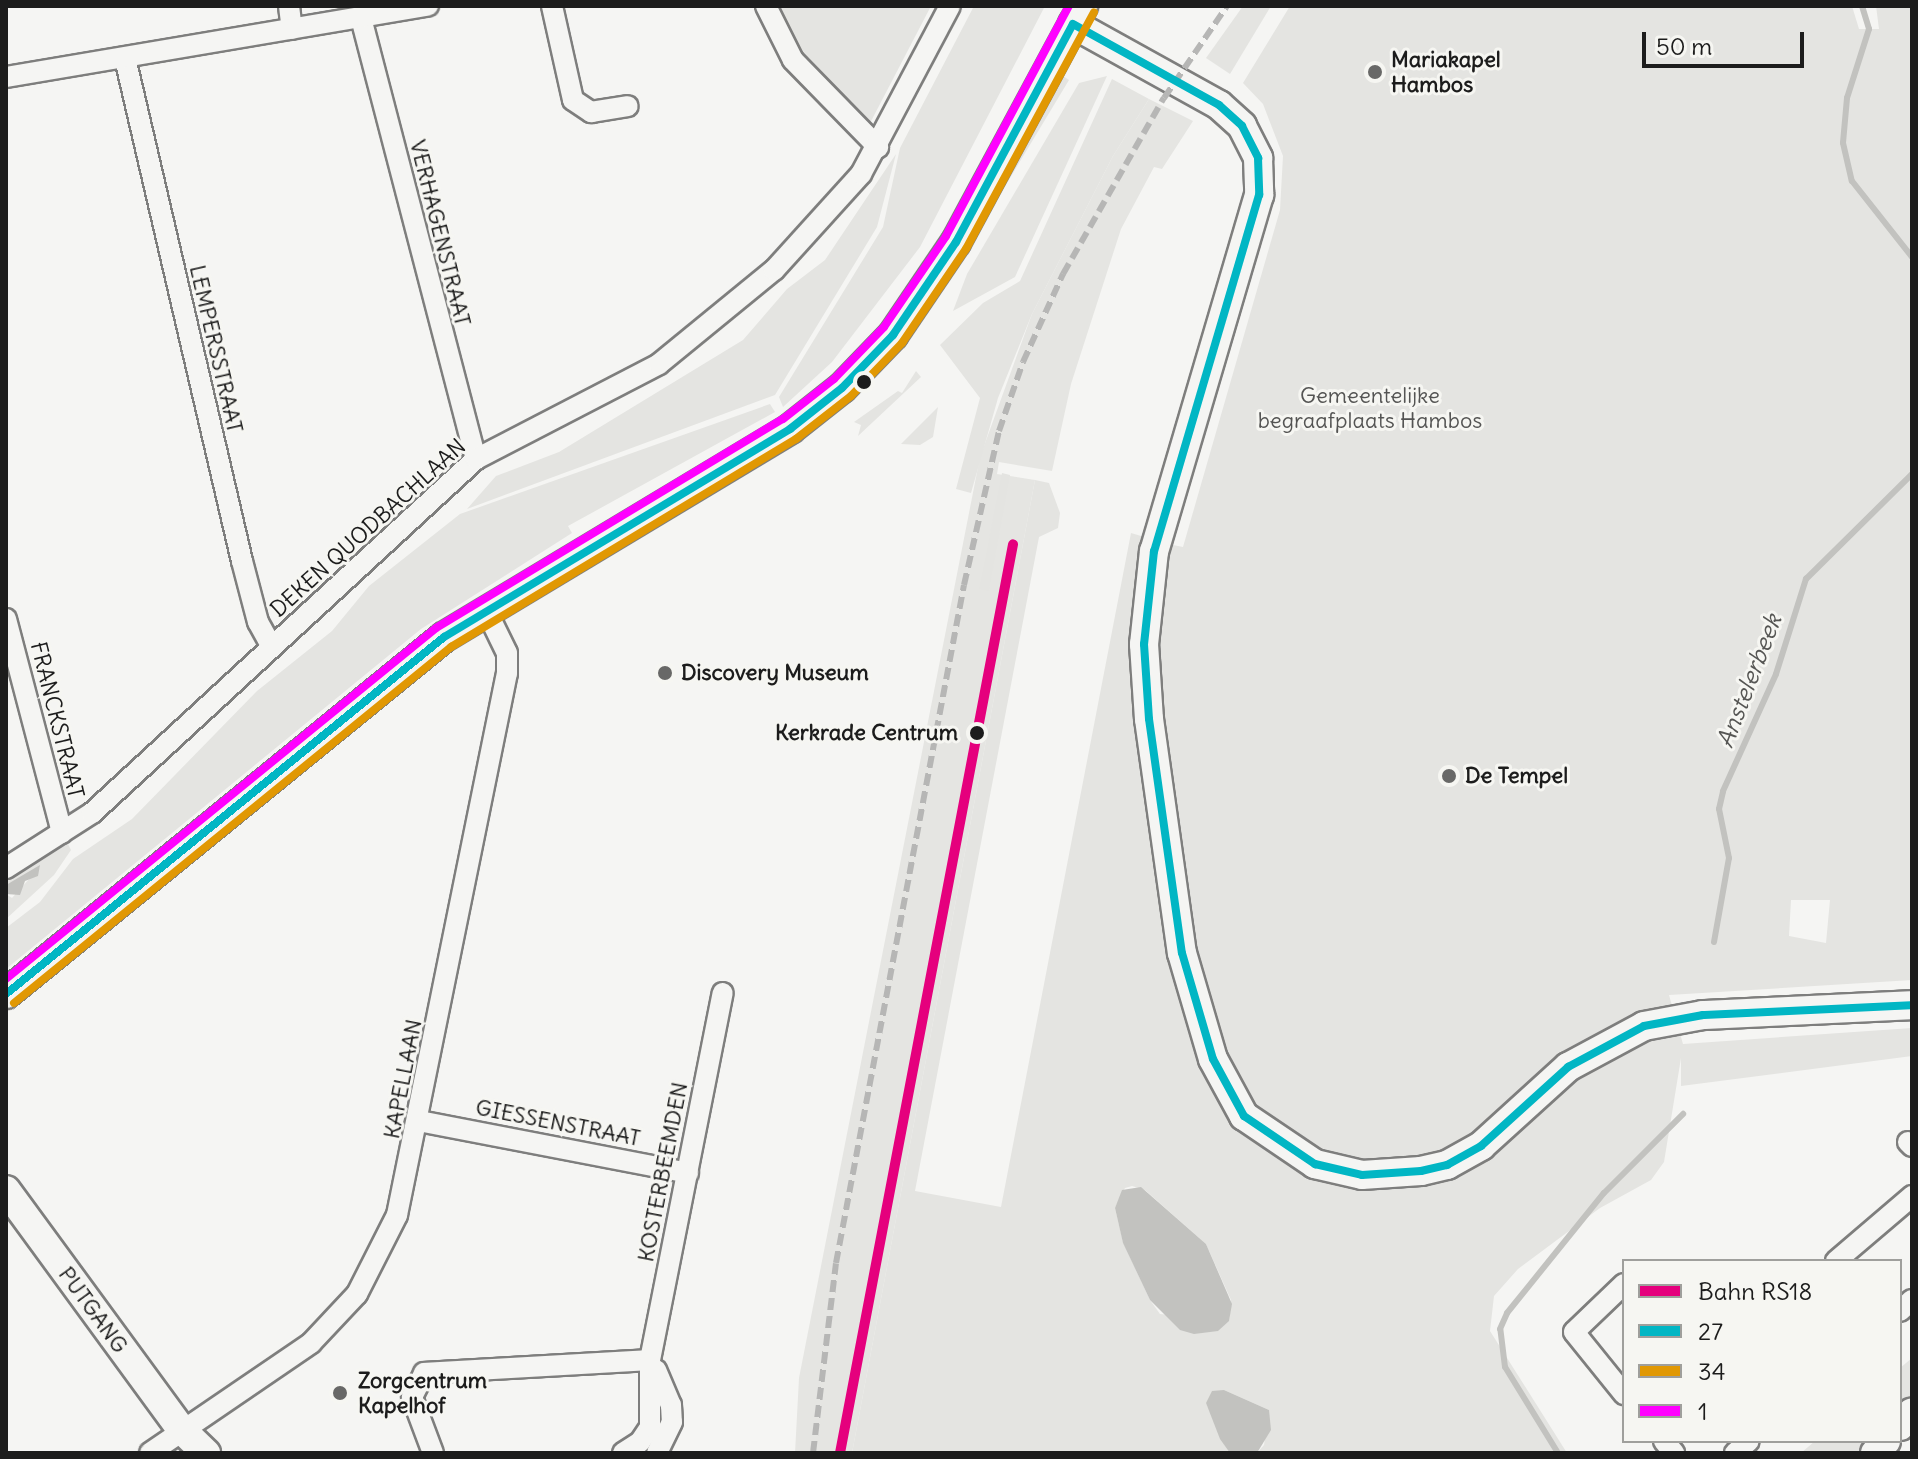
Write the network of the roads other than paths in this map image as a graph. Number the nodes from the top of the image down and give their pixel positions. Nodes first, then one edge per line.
1 (289, 6) edge
2 (428, 6) edge
3 (552, 6) edge
4 (766, 6) edge
5 (950, 6) edge
6 (1078, 15) edge
7 (361, 18) junction
8 (292, 29) junction
9 (125, 58) junction
10 (6, 77) edge
11 (628, 106) dead end
12 (878, 147) junction
13 (476, 459) junction
14 (486, 610) junction
15 (6, 619) edge
16 (272, 647) junction
17 (62, 833) junction
18 (6, 868) edge
19 (723, 993) dead end
20 (6, 994) edge
21 (1912, 1005) edge
22 (419, 1121) junction
23 (688, 1173) junction
24 (6, 1190) edge
25 (1912, 1196) edge
26 (1838, 1259) edge
27 (1622, 1286) edge
28 (650, 1360) junction
29 (1622, 1392) edge
30 (181, 1429) junction
31 (150, 1453) edge
32 (206, 1453) edge
33 (433, 1453) edge
34 (623, 1453) edge
35 (657, 1453) edge

1 - 8 street
2 - 7 street
3 - 11 street
4 - 12 street
5 - 12 street, DEKEN QUODBACHLAAN
6 - 14 street
6 - 21 street
7 - 8 street
7 - 13 street, VERHAGENSTRAAT
8 - 9 street
9 - 10 street
9 - 16 street, LEMPERSSTRAAT
12 - 13 street, DEKEN QUODBACHLAAN
13 - 16 street, DEKEN QUODBACHLAAN
14 - 20 street
14 - 22 street, KAPELLAAN
15 - 17 street, FRANCKSTRAAT
16 - 17 street, DEKEN QUODBACHLAAN
17 - 18 street, DEKEN QUODBACHLAAN
19 - 23 street, KOSTERBEEMDEN
22 - 23 street, GIESSENSTRAAT
22 - 30 street, KAPELLAAN
23 - 28 street, KOSTERBEEMDEN
24 - 30 street, PUTGANG
25 - 26 street
27 - 29 street
28 - 33 street
28 - 34 street, KOSTERBEEMDEN
28 - 35 street
30 - 31 street, KAPELLAAN
30 - 32 street, PUTGANG

